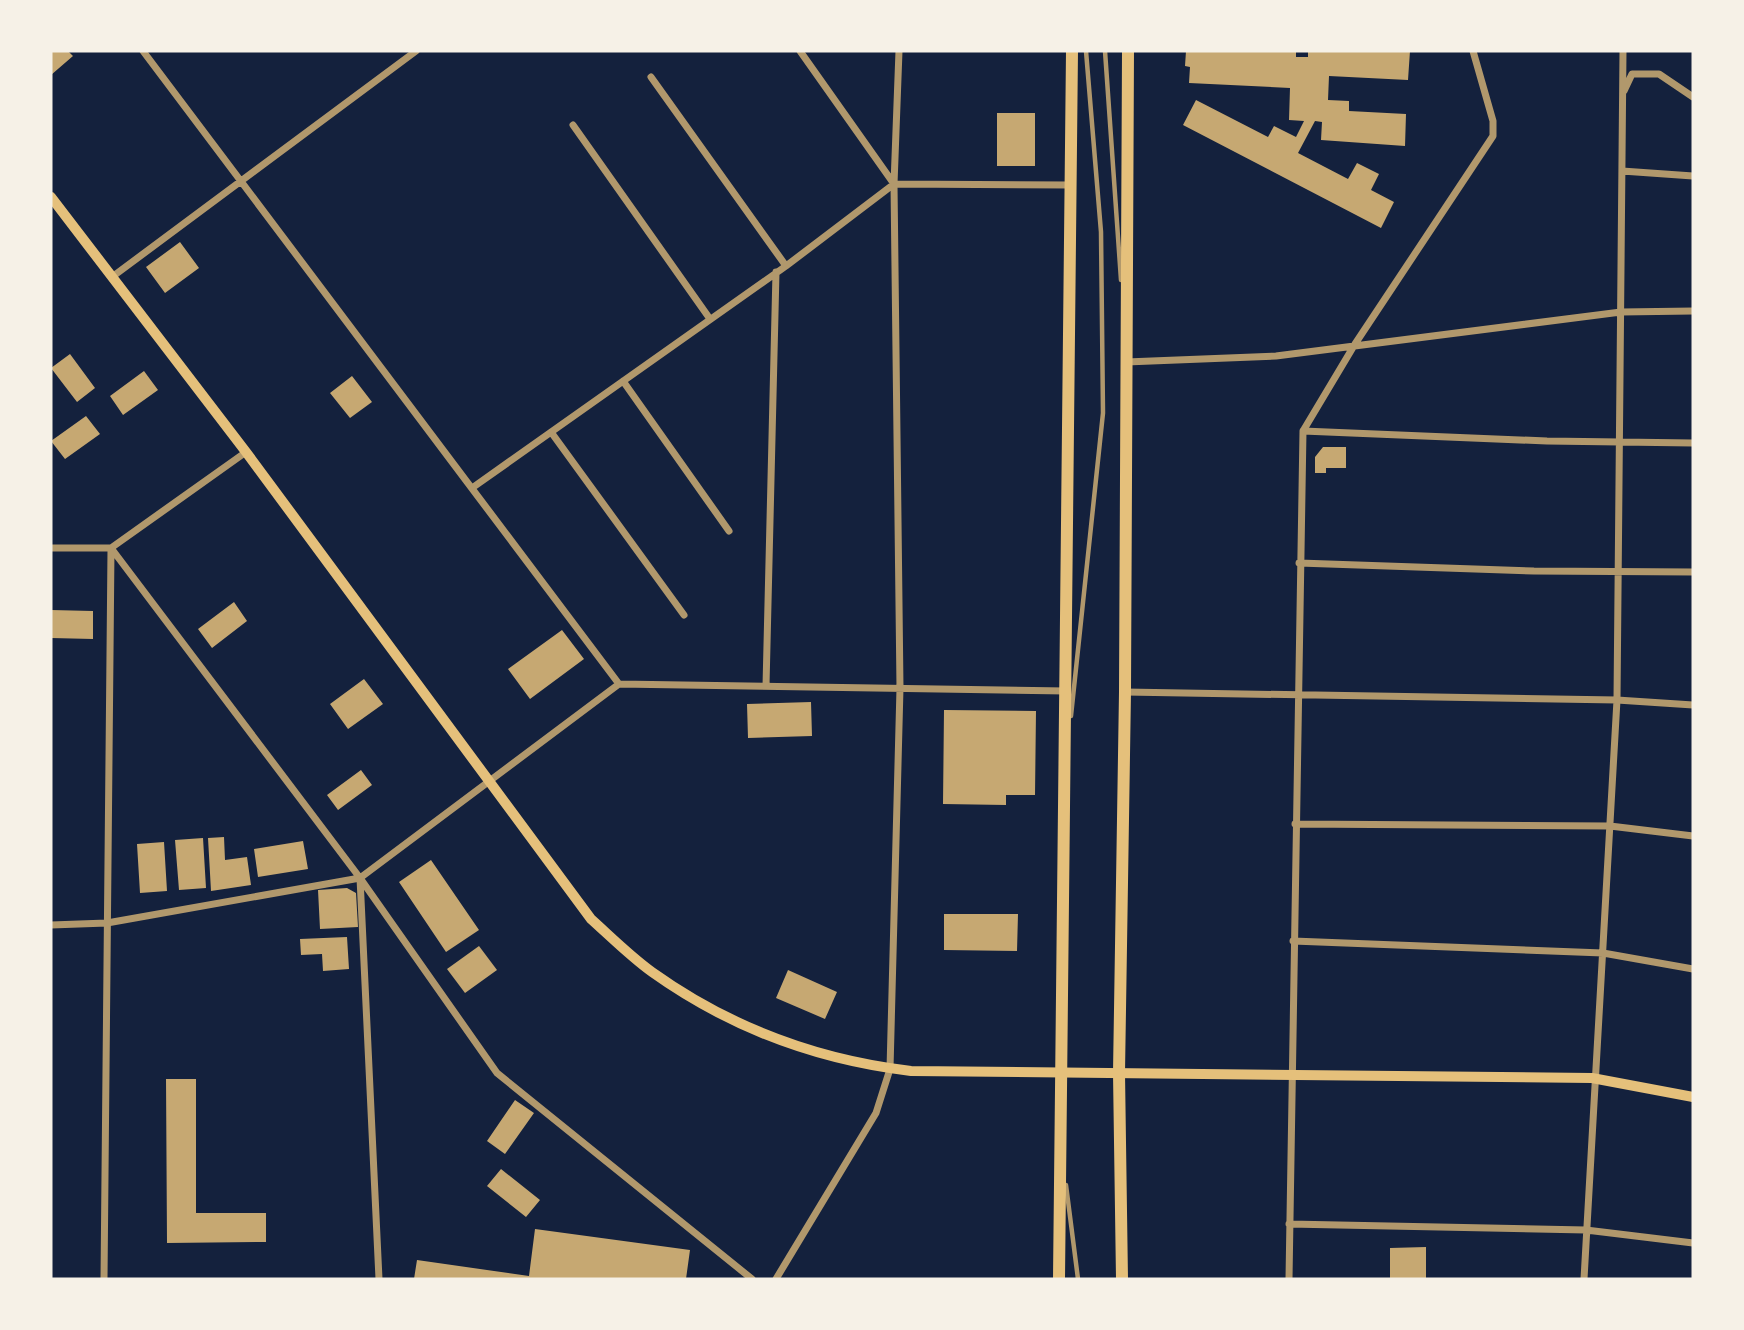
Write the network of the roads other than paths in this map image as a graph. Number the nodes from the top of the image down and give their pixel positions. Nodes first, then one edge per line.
1 (143, 51) edge
2 (416, 51) edge
3 (800, 51) edge
4 (899, 51) edge
5 (1072, 51) edge
6 (1086, 51) edge
7 (1105, 51) edge
8 (1128, 51) edge
9 (1473, 51) edge
10 (1623, 51) edge
11 (651, 77) dead end
12 (1623, 95) junction
13 (1693, 97) edge
14 (573, 125) dead end
15 (1622, 171) junction
16 (1693, 176) edge
17 (241, 181) junction
18 (894, 184) junction
19 (1071, 186) junction
20 (51, 197) edge
21 (786, 266) junction
22 (776, 272) junction
23 (112, 277) junction
24 (1693, 311) edge
25 (1620, 312) junction
26 (710, 319) junction
27 (1126, 340) junction
28 (1355, 344) junction
29 (1126, 362) junction
30 (623, 381) junction
31 (1303, 431) junction
32 (551, 432) junction
33 (1619, 442) junction
34 (1693, 443) edge
35 (246, 452) junction
36 (472, 488) junction
37 (729, 531) dead end
38 (51, 548) edge
39 (111, 548) junction
40 (1298, 563) junction
41 (1618, 572) junction
42 (1693, 572) edge
43 (684, 615) dead end
44 (619, 684) junction
45 (766, 687) junction
46 (900, 688) junction
47 (1066, 691) junction
48 (1125, 692) junction
49 (1297, 695) junction
50 (1617, 700) junction
51 (1693, 705) edge
52 (1065, 766) junction
53 (488, 783) junction
54 (1295, 824) junction
55 (1610, 826) junction
56 (1693, 836) edge
57 (360, 878) junction
58 (107, 923) junction
59 (51, 925) edge
60 (1293, 941) junction
61 (1603, 953) junction
62 (1693, 969) edge
63 (890, 1069) junction
64 (1061, 1073) junction
65 (1119, 1073) junction
66 (1291, 1075) junction
67 (1595, 1078) junction
68 (1693, 1097) edge
69 (1060, 1142) junction
70 (1289, 1224) junction
71 (1587, 1230) junction
72 (1693, 1243) edge
73 (104, 1279) edge
74 (379, 1279) edge
75 (752, 1279) edge
76 (776, 1279) edge
77 (1059, 1279) edge
78 (1078, 1279) edge
79 (1122, 1279) edge
80 (1289, 1279) edge
81 (1584, 1279) edge

1 - 17 street
2 - 17 street
3 - 18 street
4 - 18 street
5 - 19 main road
6 - 52 lane
7 - 27 lane
8 - 27 main road
9 - 28 street
10 - 12 street
11 - 21 street
12 - 13 street
12 - 15 street
14 - 26 street
15 - 16 street
15 - 25 street
17 - 23 street
17 - 36 street
18 - 19 street
18 - 21 street
18 - 46 street
19 - 47 main road
20 - 23 main road
21 - 22 street
22 - 26 street
22 - 45 street
23 - 35 main road
24 - 25 street
25 - 28 street
25 - 33 street
26 - 30 street
27 - 29 main road
28 - 29 street
28 - 31 street
29 - 48 main road
30 - 32 street
30 - 37 street
31 - 33 street
31 - 40 street
32 - 36 street
32 - 43 street
33 - 34 street
33 - 41 street
35 - 39 street
35 - 53 main road
36 - 44 street
38 - 39 street
39 - 57 street
39 - 58 street
40 - 41 street
40 - 49 street
41 - 42 street
41 - 50 street
44 - 45 street
44 - 53 street
45 - 46 street
46 - 47 street
46 - 63 street
47 - 52 main road
48 - 49 street
48 - 65 main road
49 - 50 street
49 - 54 street
50 - 51 street
50 - 55 street
52 - 64 main road
53 - 57 street
53 - 63 main road
54 - 55 street
54 - 60 street
55 - 56 street
55 - 61 street
57 - 58 street
57 - 74 street
57 - 75 street
58 - 59 street
58 - 73 street
60 - 61 street
60 - 66 street
61 - 62 street
61 - 67 street
63 - 64 main road
63 - 76 street
64 - 65 main road
64 - 69 main road
65 - 66 main road
65 - 79 main road
66 - 67 main road
66 - 70 street
67 - 68 main road
67 - 71 street
69 - 77 main road
69 - 78 lane
70 - 71 street
70 - 80 street
71 - 72 street
71 - 81 street

